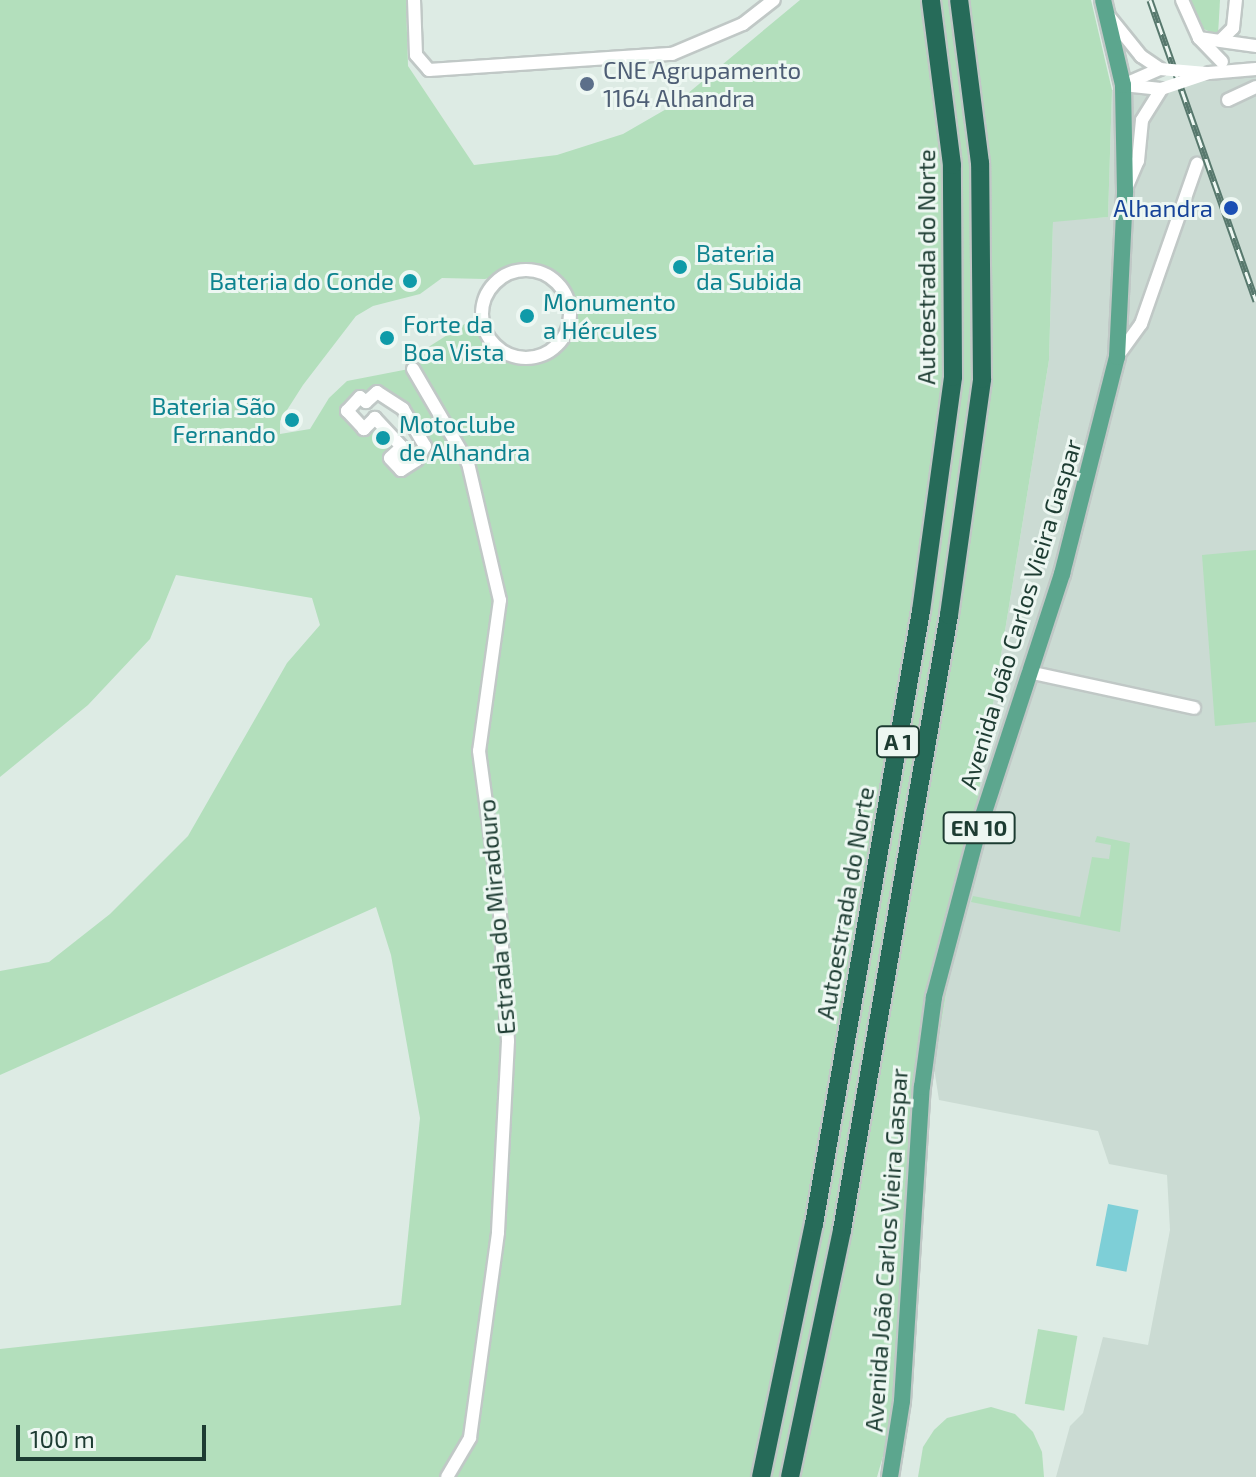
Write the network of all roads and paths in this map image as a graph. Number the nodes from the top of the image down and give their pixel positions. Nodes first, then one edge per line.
1 (414, 0) edge
2 (774, 0) edge
3 (931, 0) edge
4 (959, 0) edge
5 (1182, 0) edge
6 (1236, 0) edge
7 (1106, 7) edge
8 (1199, 38) junction
9 (1221, 40) junction
10 (1256, 46) edge
11 (1222, 62) dead end
12 (1160, 69) junction
13 (1256, 69) edge
14 (1209, 73) junction
15 (1123, 85) junction
16 (1256, 87) edge
17 (1161, 89) junction
18 (1228, 100) dead end
19 (1197, 164) dead end
20 (1125, 191) junction
21 (483, 302) joint
22 (1117, 357) junction
23 (413, 369) dead end
24 (390, 458) joint
25 (1028, 672) junction
26 (1194, 708) dead end
27 (447, 1477) edge
28 (761, 1477) edge
29 (790, 1477) edge
30 (890, 1477) edge

1 - 2 street
3 - 28 highway, Autoestrada do Norte / A 1
4 - 29 highway, A 1
5 - 8 street
6 - 9 street
7 - 12 street
7 - 15 main road, Avenida João Carlos Vieira Gaspar / EN 10
8 - 9 street
8 - 11 street
9 - 10 street
12 - 14 street, bridge
12 - 15 street
13 - 14 street
14 - 17 street, bridge
15 - 17 street
15 - 20 main road, Avenida João Carlos Vieira Gaspar / EN 10
16 - 18 street
17 - 20 street
19 - 22 street
20 - 22 main road, Avenida João Carlos Vieira Gaspar / EN 10
21 - 21 street
22 - 25 main road, Avenida João Carlos Vieira Gaspar / EN 10
23 - 27 street, Estrada do Miradouro
24 - 24 street
25 - 26 street
25 - 30 main road, Avenida João Carlos Vieira Gaspar / EN 10

